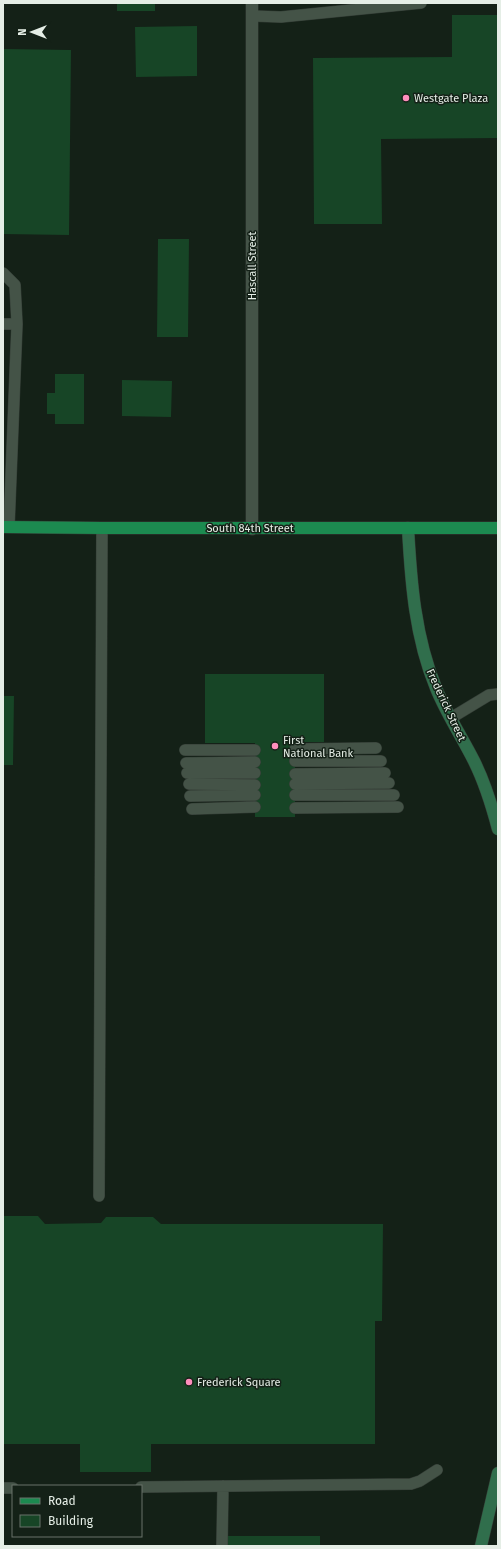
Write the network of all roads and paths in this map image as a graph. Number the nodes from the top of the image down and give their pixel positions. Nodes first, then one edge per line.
1 (252, 3) edge
2 (421, 3) edge
3 (252, 16) junction
4 (3, 273) edge
5 (3, 324) edge
6 (17, 324) junction
7 (6, 527) edge
8 (102, 528) junction
9 (408, 528) junction
10 (498, 528) edge
11 (252, 529) junction
12 (498, 694) edge
13 (451, 718) junction
14 (376, 748) dead end
15 (295, 749) dead end
16 (185, 750) dead end
17 (255, 750) dead end
18 (295, 761) dead end
19 (381, 761) dead end
20 (255, 768) dead end
21 (387, 778) dead end
22 (394, 795) dead end
23 (190, 796) dead end
24 (255, 807) dead end
25 (398, 807) dead end
26 (295, 808) dead end
27 (192, 809) dead end
28 (498, 829) edge
29 (98, 1196) dead end
30 (437, 1470) dead end
31 (498, 1473) edge
32 (223, 1486) junction
33 (142, 1487) edge
34 (222, 1546) edge
35 (481, 1546) edge

1 - 3 street, Hascall Street
2 - 3 lane
3 - 11 street, Hascall Street
4 - 6 lane
5 - 6 lane
6 - 7 lane
7 - 8 main road, South 84th Street
8 - 11 main road, South 84th Street
8 - 29 lane
9 - 10 main road, South 84th Street
9 - 11 main road, South 84th Street
9 - 13 main road, Frederick Street
12 - 13 lane
13 - 28 main road, Frederick Street
14 - 15 lane
16 - 17 lane
18 - 19 lane
20 - 23 lane
21 - 22 lane
24 - 27 lane
25 - 26 lane
30 - 32 lane
31 - 35 main road
32 - 33 lane
32 - 34 lane

